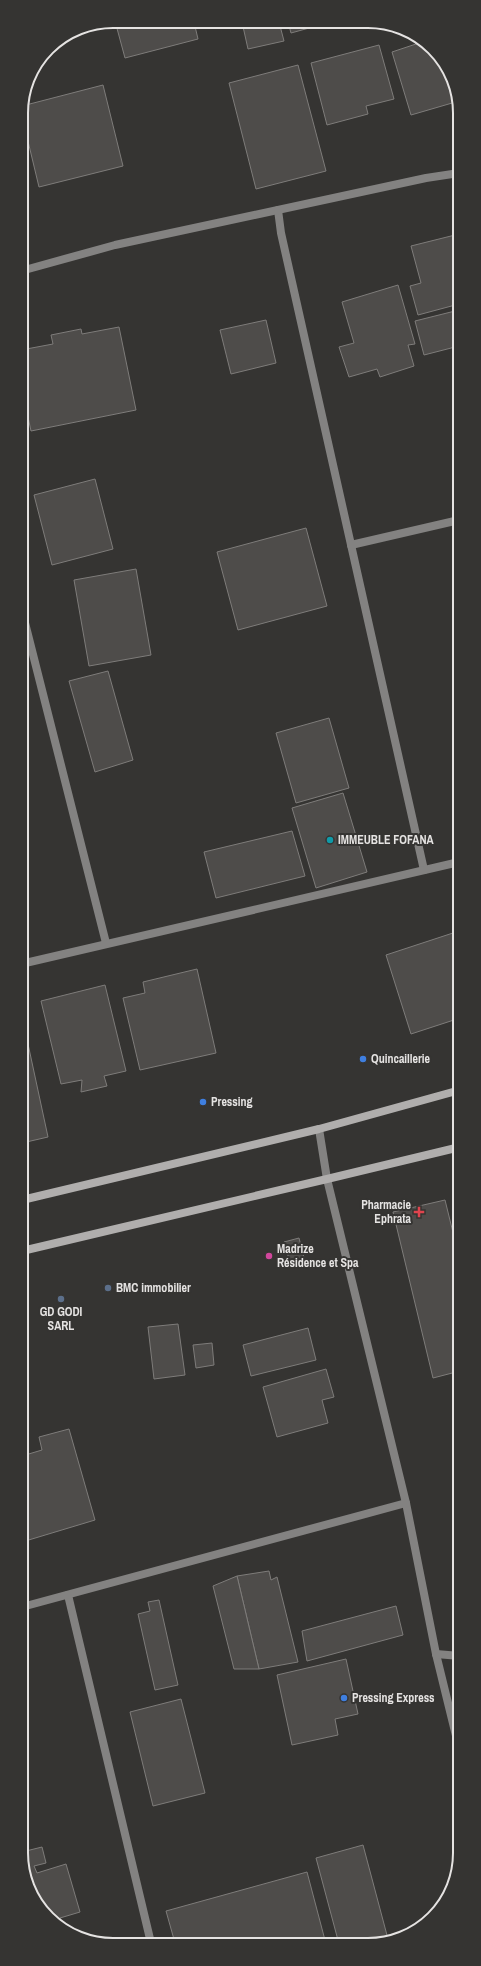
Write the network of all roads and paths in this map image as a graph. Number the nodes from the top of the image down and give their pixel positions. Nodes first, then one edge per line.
1 (453, 174) edge
2 (278, 210) junction
3 (28, 269) edge
4 (453, 521) edge
5 (351, 545) junction
6 (28, 636) edge
7 (453, 864) edge
8 (424, 870) junction
9 (106, 944) junction
10 (28, 963) edge
11 (453, 1092) edge
12 (320, 1129) junction
13 (453, 1149) edge
14 (327, 1180) junction
15 (28, 1199) edge
16 (28, 1249) edge
17 (406, 1503) junction
18 (68, 1596) junction
19 (28, 1606) edge
20 (436, 1654) junction
21 (453, 1655) edge
22 (453, 1723) edge
23 (150, 1938) edge

1 - 2 street
2 - 3 street
2 - 5 street
4 - 5 street
5 - 8 street
6 - 9 street
7 - 8 street
8 - 9 street
9 - 10 street
11 - 12 main road
12 - 14 street
12 - 15 main road
13 - 14 main road
14 - 16 main road
14 - 17 street
17 - 18 street
17 - 20 street
18 - 19 street
18 - 23 street
20 - 21 street
20 - 22 street

